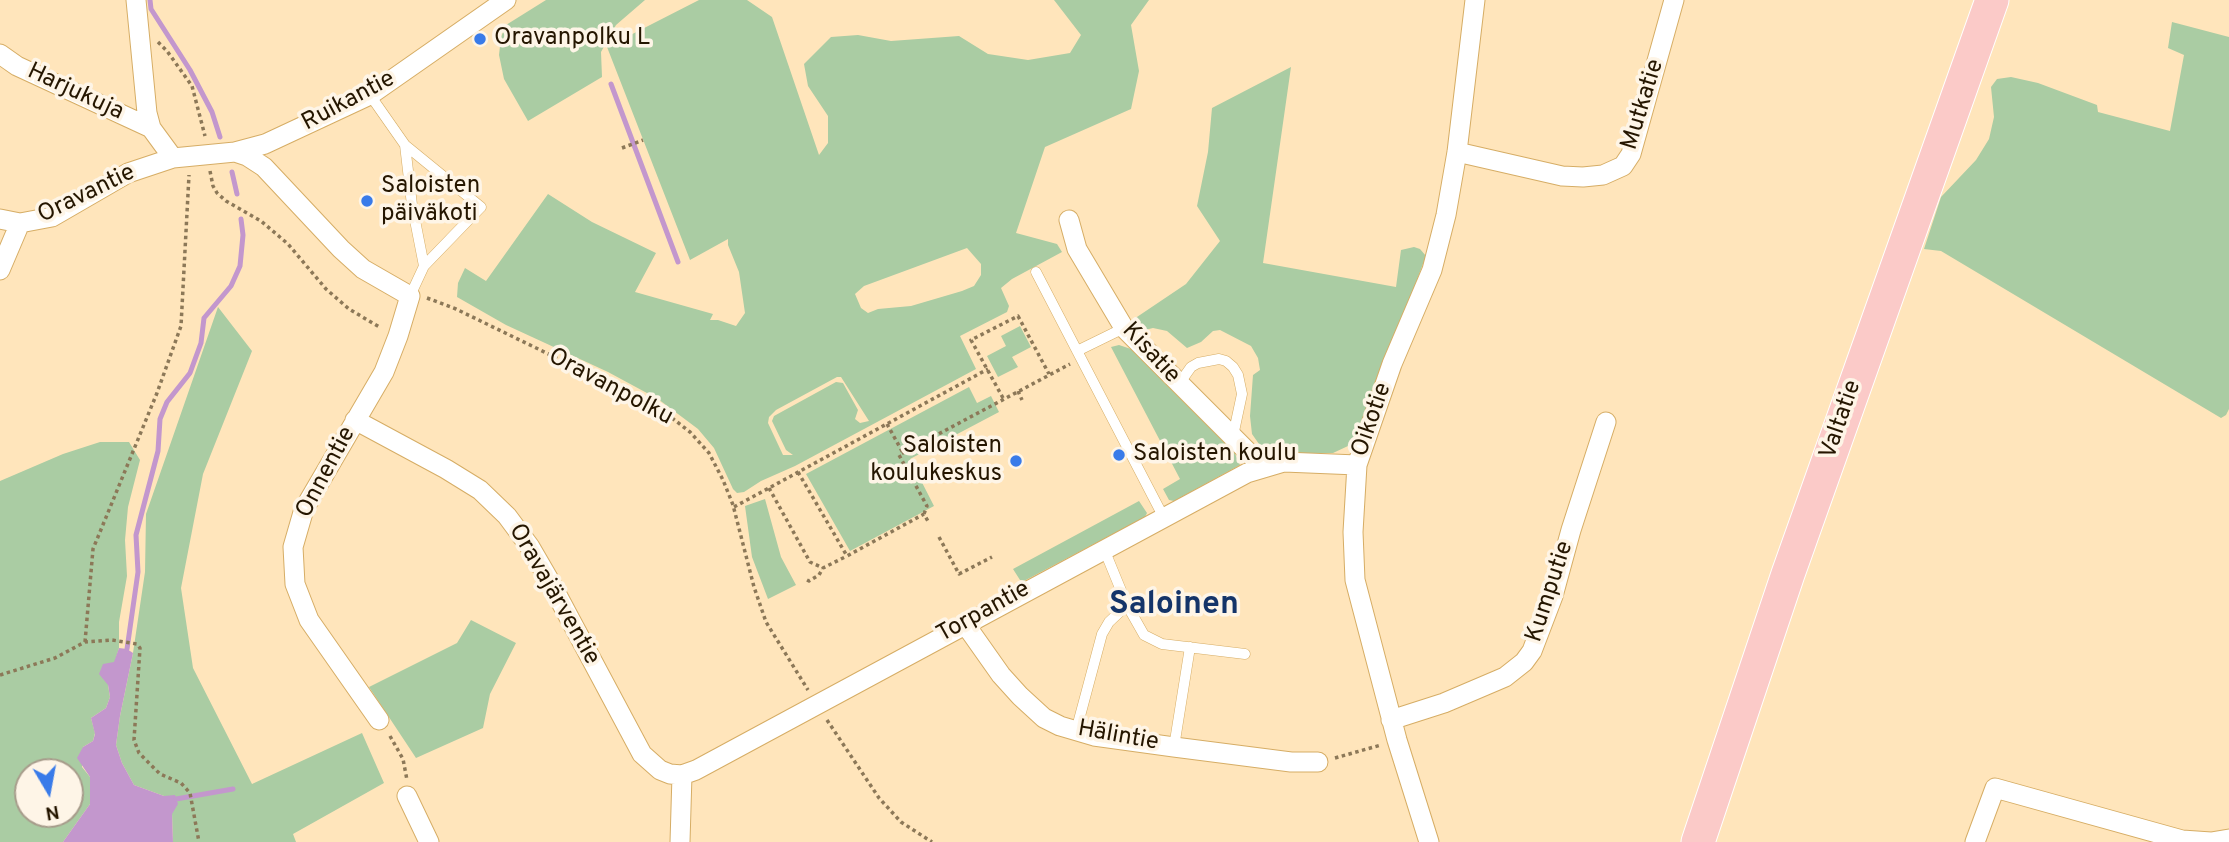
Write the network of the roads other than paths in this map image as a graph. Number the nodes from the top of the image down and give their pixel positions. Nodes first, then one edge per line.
1 (135, 0) edge
2 (506, 0) edge
3 (1475, 0) edge
4 (1674, 0) edge
5 (1992, 0) edge
6 (0, 54) edge
7 (370, 95) junction
8 (151, 128) junction
9 (405, 145) junction
10 (235, 152) junction
11 (1457, 152) junction
12 (190, 156) junction
13 (1069, 220) dead end
14 (10, 221) edge
15 (424, 266) junction
16 (0, 270) edge
17 (1036, 272) dead end
18 (410, 296) junction
19 (1124, 328) junction
20 (1079, 354) junction
21 (1179, 385) junction
22 (355, 420) junction
23 (1606, 422) dead end
24 (1233, 436) junction
25 (1357, 465) junction
26 (1263, 467) junction
27 (1163, 516) junction
28 (1103, 548) junction
29 (1127, 605) junction
30 (965, 624) junction
31 (1189, 647) junction
32 (1245, 654) dead end
33 (379, 720) road end
34 (1391, 720) junction
35 (1076, 732) junction
36 (1174, 747) junction
37 (1318, 762) road end
38 (682, 775) junction
39 (407, 796) road end
40 (2229, 839) edge
41 (429, 842) edge
42 (680, 842) edge
43 (1429, 842) edge
44 (1698, 842) edge
45 (1975, 842) edge

1 - 8 street
2 - 7 street, Ruikantie
3 - 11 street, Oikotie
4 - 11 street, Mutkatie
5 - 44 highway, Valtatie
6 - 8 street, Harjukuja
7 - 9 lane
7 - 10 street, Ruikantie
8 - 12 street
9 - 15 lane
9 - 15 lane
10 - 12 street, Ruikantie
10 - 18 street
11 - 25 street, Oikotie
12 - 14 street, Oravantie
13 - 19 street, Kisatie
14 - 16 street
15 - 18 lane
17 - 20 lane
18 - 22 street, Onnentie
19 - 20 lane
19 - 21 street, Kisatie
20 - 27 lane
21 - 24 street, Kisatie
21 - 24 lane
22 - 33 street, Onnentie
22 - 38 street, Oravajärventie
23 - 34 street, Kumputie
24 - 26 street, Kisatie
25 - 26 street, Torpantie
25 - 34 street, Oikotie
26 - 27 street, Torpantie
27 - 28 street, Torpantie
28 - 29 lane
28 - 30 street, Torpantie
29 - 31 lane
29 - 35 lane
30 - 35 street, Hälintie
30 - 38 street, Torpantie
31 - 32 lane
31 - 36 lane
34 - 43 street, Oikotie
35 - 36 street, Hälintie
36 - 37 street, Hälintie
38 - 42 street
39 - 41 street
40 - 45 street

